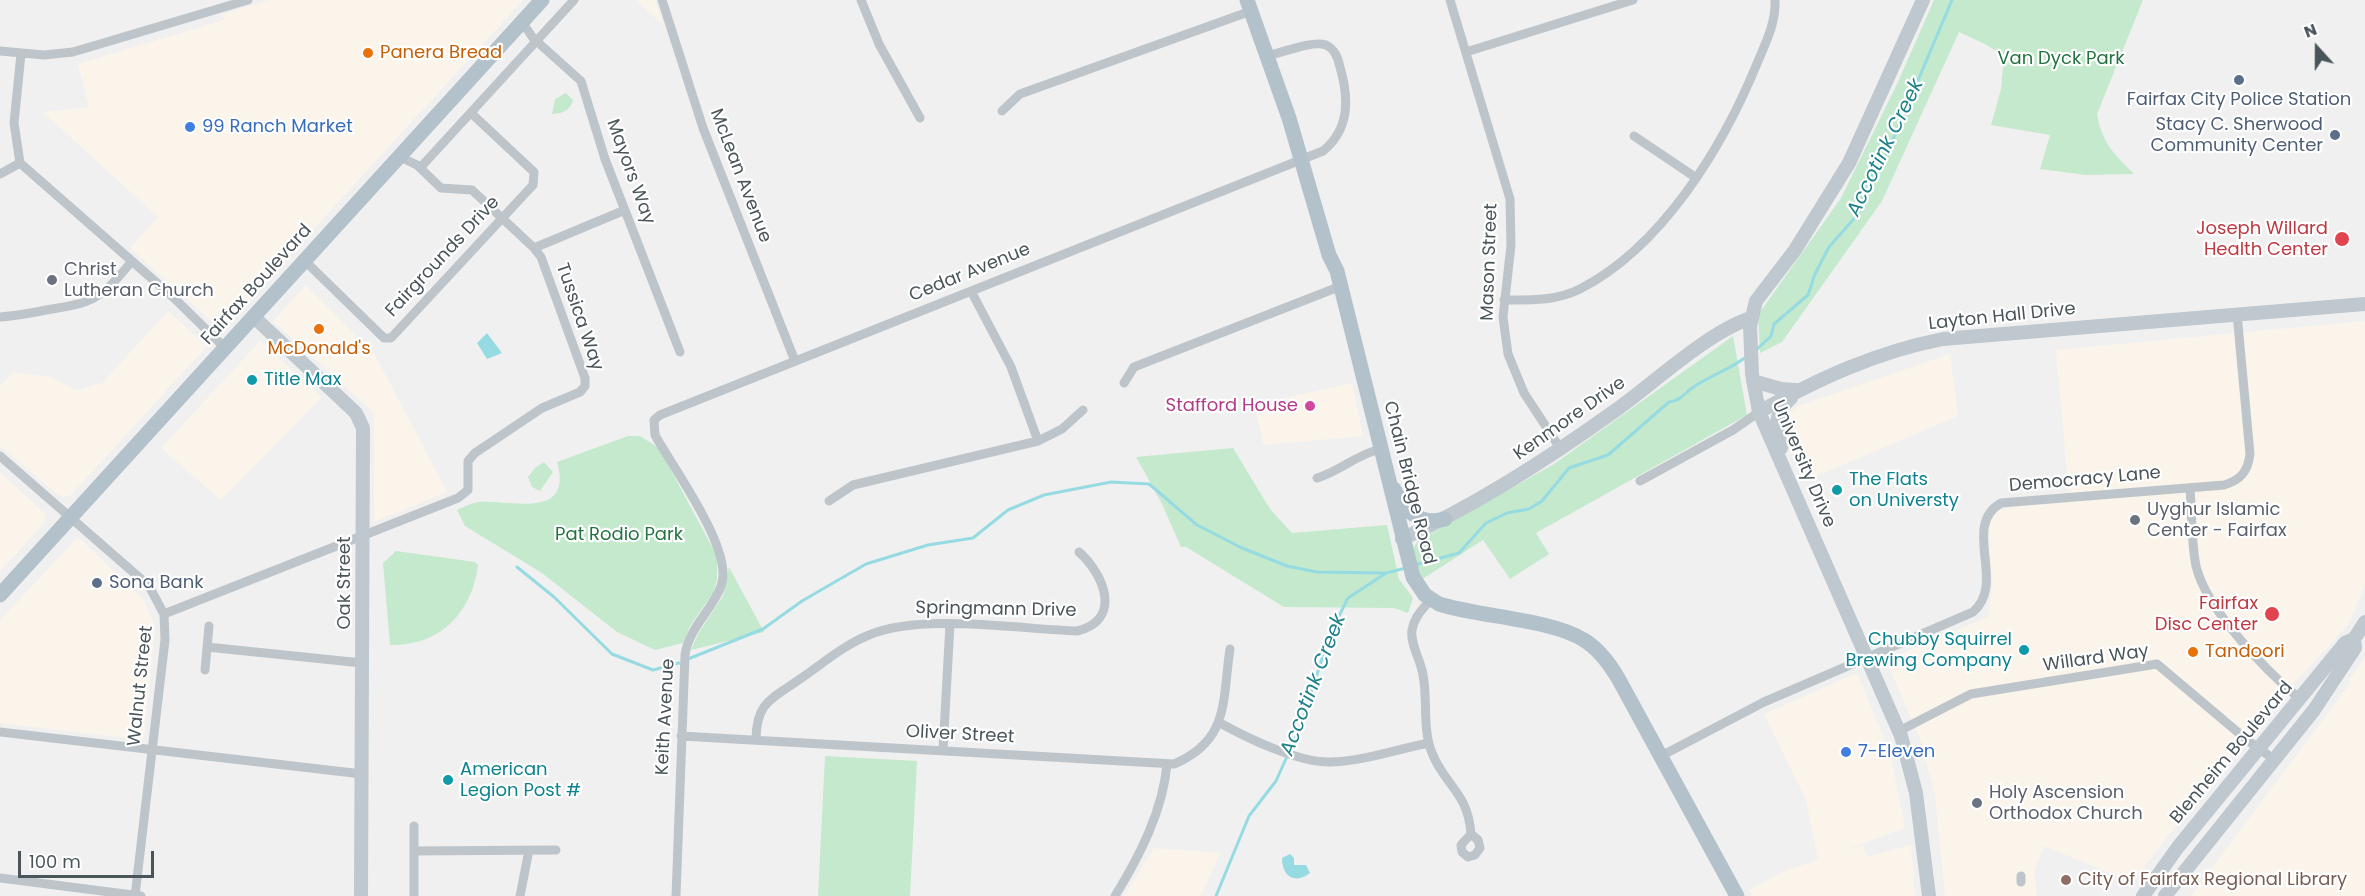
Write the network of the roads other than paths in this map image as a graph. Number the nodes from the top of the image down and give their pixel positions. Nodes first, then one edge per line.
1 (248, 0) edge
2 (542, 0) edge
3 (574, 0) edge
4 (662, 0) edge
5 (861, 0) edge
6 (1450, 0) edge
7 (1633, 0) edge
8 (1775, 0) edge
9 (1923, 0) edge
10 (1249, 5) edge
11 (522, 22) junction
12 (537, 41) junction
13 (0, 51) edge
14 (1466, 52) junction
15 (21, 54) junction
16 (1267, 56) junction
17 (1002, 111) dead end
18 (471, 112) junction
19 (920, 118) dead end
20 (1634, 136) dead end
21 (400, 156) junction
22 (1302, 159) junction
23 (20, 163) junction
24 (420, 168) junction
25 (0, 174) edge
26 (1695, 177) junction
27 (625, 210) junction
28 (501, 218) junction
29 (534, 248) junction
30 (132, 261) junction
31 (305, 261) junction
32 (1341, 286) junction
33 (971, 291) junction
34 (1504, 300) junction
35 (2365, 304) edge
36 (2237, 314) junction
37 (0, 317) edge
38 (254, 317) junction
39 (1751, 318) junction
40 (225, 348) junction
41 (680, 352) dead end
42 (795, 361) junction
43 (1753, 378) junction
44 (1124, 383) dead end
45 (1798, 391) junction
46 (1083, 410) dead end
47 (1759, 412) junction
48 (653, 423) joint
49 (1038, 441) junction
50 (1560, 448) junction
51 (1380, 450) junction
52 (0, 456) edge
53 (1785, 468) junction
54 (1385, 472) junction
55 (1317, 478) dead end
56 (1640, 481) dead end
57 (2190, 488) junction
58 (829, 501) dead end
59 (71, 516) junction
60 (1445, 519) junction
61 (363, 536) junction
62 (1403, 546) junction
63 (1079, 552) dead end
64 (0, 595) edge
65 (1431, 599) junction
66 (164, 614) junction
67 (2365, 622) edge
68 (950, 624) junction
69 (209, 626) dead end
70 (2354, 639) junction
71 (207, 647) junction
72 (1230, 649) dead end
73 (1868, 659) junction
74 (362, 663) junction
75 (205, 670) dead end
76 (2300, 699) junction
77 (1220, 723) junction
78 (1899, 731) junction
79 (0, 732) edge
80 (681, 736) junction
81 (756, 740) junction
82 (1429, 743) junction
83 (2259, 748) junction
84 (151, 750) junction
85 (944, 750) junction
86 (1662, 756) junction
87 (2275, 760) junction
88 (1167, 765) junction
89 (362, 774) junction
90 (414, 826) dead end
91 (1471, 834) dead end
92 (529, 850) junction
93 (556, 850) dead end
94 (414, 851) junction
95 (0, 878) edge
96 (135, 896) edge
97 (141, 896) edge
98 (361, 896) edge
99 (414, 896) edge
100 (520, 896) edge
101 (676, 896) edge
102 (1115, 896) edge
103 (1737, 896) edge
104 (1929, 896) edge
105 (2143, 896) edge
106 (2165, 896) edge

1 - 15 street
2 - 11 main road, Fairfax Boulevard
3 - 12 street
4 - 42 street, McLean Avenue
5 - 19 street
6 - 14 street, Mason Street
7 - 14 street
8 - 26 street
9 - 39 street, University Drive
10 - 16 main road, Chain Bridge Road
10 - 17 street
11 - 12 street, Mayors Way
11 - 21 main road, Fairfax Boulevard
12 - 18 street
12 - 27 street, Mayors Way
13 - 15 street
14 - 34 street, Mason Street
15 - 23 street
16 - 22 main road, Chain Bridge Road
16 - 22 street, Cedar Avenue
18 - 24 street
18 - 28 street, Fairgrounds Drive
20 - 26 street
21 - 24 street, Tussica Way
21 - 31 main road, Fairfax Boulevard
22 - 32 main road, Chain Bridge Road
22 - 33 street, Cedar Avenue
23 - 25 street
23 - 30 street
24 - 28 street, Tussica Way
26 - 34 street
27 - 29 street
27 - 41 street, Mayors Way
28 - 29 street, Tussica Way
28 - 31 street, Fairgrounds Drive
29 - 61 street, Tussica Way
30 - 37 street
30 - 40 street
31 - 38 main road, Fairfax Boulevard
32 - 44 street
32 - 51 main road, Chain Bridge Road
33 - 42 street, Cedar Avenue
33 - 49 street
34 - 50 street, Mason Street
35 - 36 street, Layton Hall Drive
36 - 45 street, Layton Hall Drive
36 - 57 street, Democracy Lane
38 - 40 main road, Fairfax Boulevard
38 - 61 street, Oak Street
39 - 43 street, University Drive
39 - 50 street, Kenmore Drive
40 - 59 main road, Fairfax Boulevard
42 - 48 street, Cedar Avenue
43 - 45 street
43 - 47 street, University Drive
45 - 47 street, Layton Hall Drive
45 - 53 street
46 - 49 street
47 - 53 street, University Drive
47 - 56 street, Layton Hall Drive
48 - 80 street, Keith Avenue
49 - 58 street
50 - 60 street, Kenmore Drive
51 - 54 main road, Chain Bridge Road
51 - 55 street
52 - 59 street, Walnut Street
53 - 73 street, University Drive
54 - 60 main road
54 - 62 main road, Chain Bridge Road
57 - 73 street, Democracy Lane
57 - 76 street
59 - 64 main road, Fairfax Boulevard
59 - 66 street, Walnut Street
60 - 62 street, Kenmore Drive
61 - 66 street
61 - 74 street, Oak Street
62 - 65 main road, Chain Bridge Road
63 - 68 street, Springmann Drive
65 - 82 street
65 - 86 main road
66 - 84 street, Walnut Street
67 - 70 street, Blenheim Boulevard
68 - 81 street, Springmann Drive
68 - 85 street
69 - 71 street
70 - 76 street, Blenheim Boulevard
70 - 87 street, Blenheim Boulevard
71 - 74 street
71 - 75 street
72 - 77 street
73 - 78 street, University Drive
73 - 86 street, Democracy Lane
74 - 89 street, Oak Street
76 - 83 street, Blenheim Boulevard
77 - 82 street
77 - 88 street, Oliver Street
78 - 83 street, Willard Way
78 - 104 street, University Drive
79 - 84 street
80 - 81 street, Oliver Street
80 - 101 street, Keith Avenue
81 - 85 street, Oliver Street
82 - 91 street
83 - 87 street, Willard Way
83 - 105 street, Blenheim Boulevard
84 - 89 street
84 - 96 street, Walnut Street
85 - 88 street, Oliver Street
86 - 103 main road
87 - 106 street, Blenheim Boulevard
88 - 102 street
89 - 98 street, Oak Street
90 - 94 street
92 - 93 street
92 - 94 street
92 - 100 street
94 - 99 street
95 - 96 street
96 - 97 street

